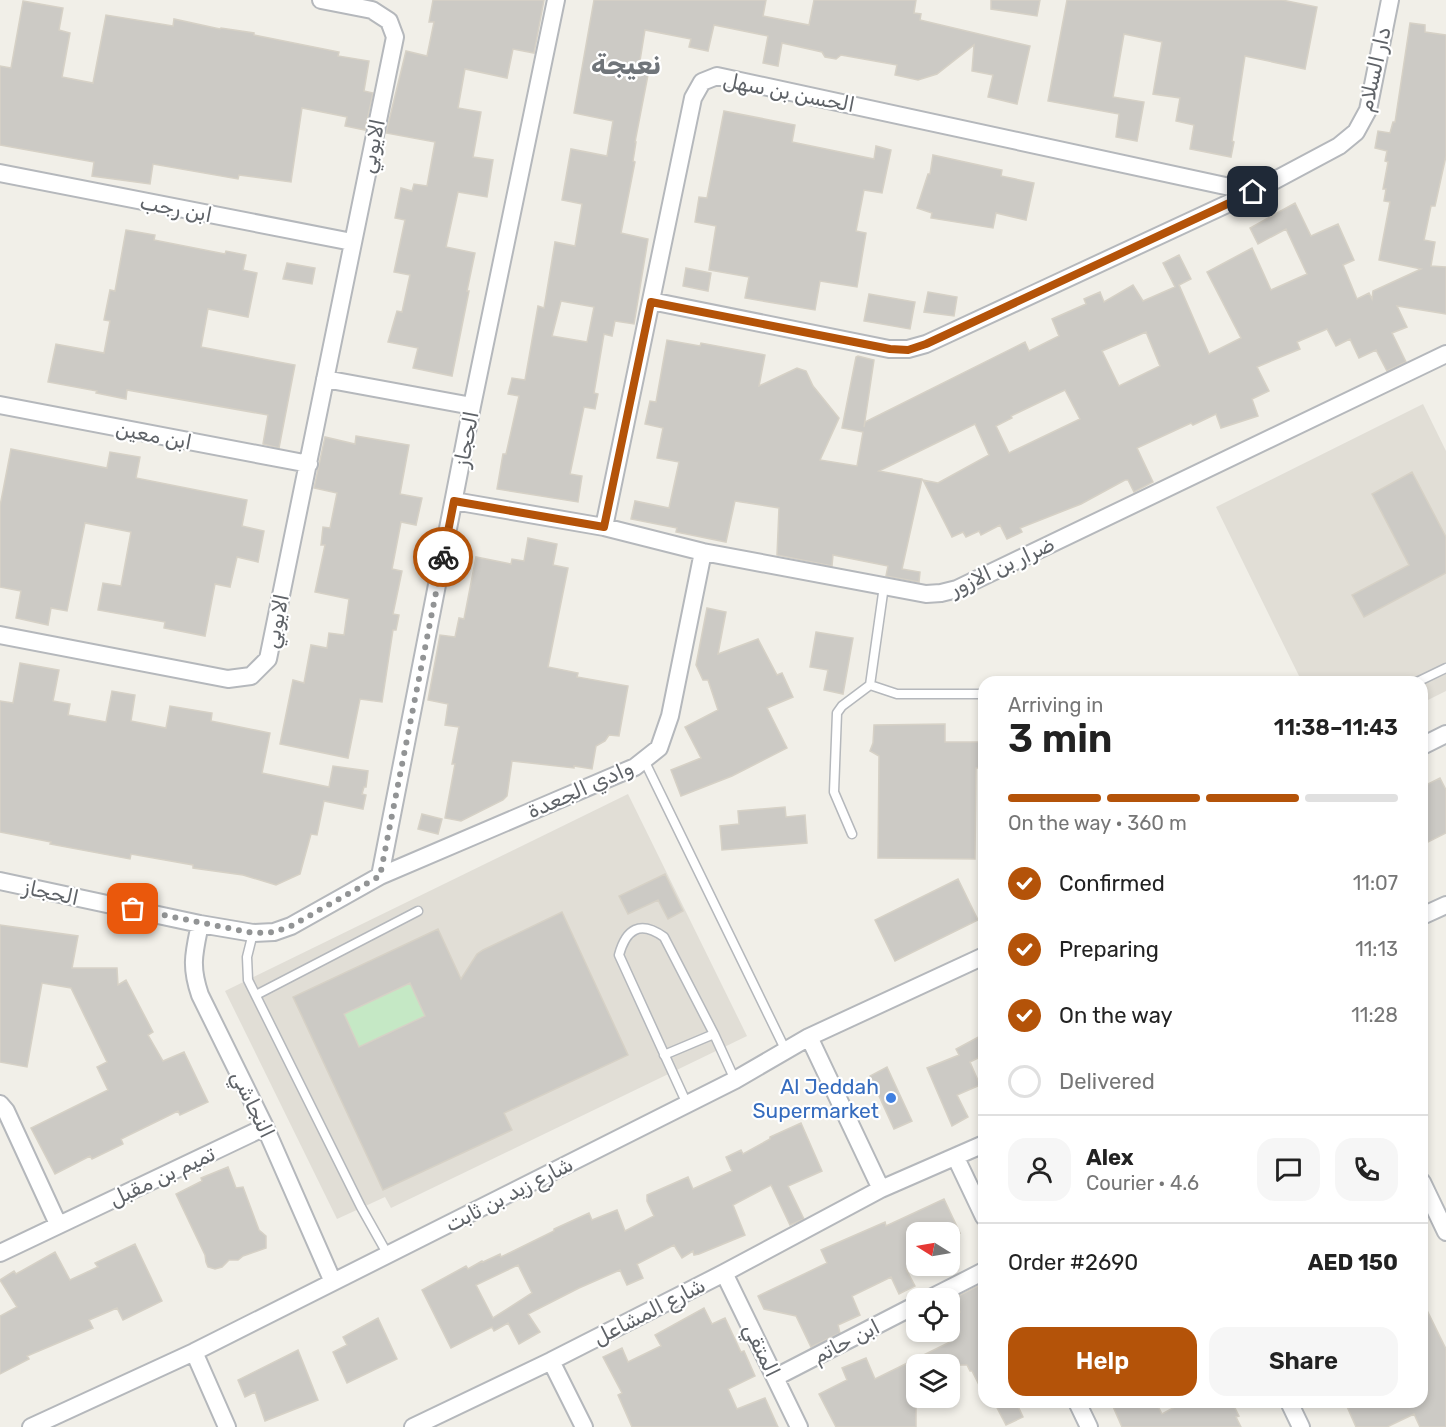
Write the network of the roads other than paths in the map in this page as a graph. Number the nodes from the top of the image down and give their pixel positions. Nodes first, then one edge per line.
1 (321, 0) edge
2 (556, 0) edge
3 (1390, 0) edge
4 (0, 173) edge
5 (1253, 192) junction
6 (352, 242) junction
7 (651, 302) junction
8 (1446, 354) edge
9 (325, 379) junction
10 (0, 405) edge
11 (472, 406) junction
12 (309, 464) junction
13 (454, 501) junction
14 (604, 527) junction
15 (703, 552) junction
16 (884, 586) junction
17 (0, 635) edge
18 (1446, 668) edge
19 (1428, 677) edge
20 (870, 685) junction
21 (978, 694) edge
22 (1446, 734) edge
23 (1428, 743) edge
24 (644, 759) junction
25 (852, 834) dead end
26 (380, 876) junction
27 (0, 881) edge
28 (1446, 905) edge
29 (418, 911) dead end
30 (1428, 913) edge
31 (200, 924) junction
32 (253, 933) junction
33 (978, 959) edge
34 (256, 995) junction
35 (714, 1034) junction
36 (809, 1037) junction
37 (786, 1051) junction
38 (664, 1055) junction
39 (735, 1080) junction
40 (0, 1104) edge
41 (687, 1104) junction
42 (265, 1127) junction
43 (978, 1147) edge
44 (956, 1158) junction
45 (881, 1189) junction
46 (1428, 1194) edge
47 (978, 1204) edge
48 (58, 1224) junction
49 (1446, 1232) edge
50 (0, 1253) edge
51 (389, 1255) junction
52 (724, 1273) junction
53 (978, 1274) edge
54 (333, 1282) junction
55 (951, 1288) edge
56 (906, 1310) edge
57 (194, 1352) junction
58 (551, 1361) junction
59 (776, 1377) junction
60 (1080, 1408) edge
61 (1292, 1408) edge
62 (31, 1427) edge
63 (227, 1427) edge
64 (414, 1427) edge
65 (584, 1427) edge
66 (799, 1427) edge
67 (1089, 1427) edge
68 (1301, 1427) edge

1 - 6 street, الايوبي
2 - 11 street, الحجاز
3 - 5 street, دار السلام
4 - 6 street, ابن رجب
5 - 7 street, دار السلام
5 - 7 street, الحسن بن سهل
6 - 9 street, الايوبي
7 - 14 street, الحسن بن سهل
8 - 16 street, ضرار بن الازور
9 - 11 street
9 - 12 street, الايوبي
10 - 12 street, ابن معين
11 - 13 street, الحجاز
12 - 17 street, الايوبي
13 - 14 street, ضرار بن الازور
13 - 26 street, الحجاز
14 - 15 street, ضرار بن الازور
15 - 16 street, ضرار بن الازور
15 - 24 street, وادي الجعدة
16 - 20 lane
18 - 19 lane
20 - 21 lane
20 - 25 lane
22 - 23 street
24 - 26 street, وادي الجعدة
24 - 37 lane
26 - 32 street, الحجاز
27 - 31 street, الحجاز
28 - 30 street
29 - 34 lane
31 - 32 street, الحجاز
31 - 42 street, النجاشي
32 - 34 lane
33 - 36 street, شارع زيد بن ثابت
34 - 51 lane
35 - 38 lane
35 - 38 lane
35 - 39 lane
36 - 37 street, شارع زيد بن ثابت
36 - 45 street
37 - 39 street, شارع زيد بن ثابت
38 - 41 lane
39 - 41 street, شارع زيد بن ثابت
40 - 48 street
41 - 51 street, شارع زيد بن ثابت
42 - 48 street, تميم بن مقبل
42 - 54 street, النجاشي
43 - 44 street, شارع المشاعل
44 - 45 street, شارع المشاعل
44 - 47 street
45 - 52 street, شارع المشاعل
46 - 49 street
48 - 50 street, تميم بن مقبل
51 - 54 street, شارع زيد بن ثابت
52 - 58 street, شارع المشاعل
52 - 59 street, المتقي
53 - 55 street
54 - 57 street, شارع زيد بن ثابت
56 - 59 street, ابن حاتم
57 - 62 street, شارع زيد بن ثابت
57 - 63 street
58 - 64 street, شارع المشاعل
58 - 65 street
59 - 66 street, المتقي
60 - 67 street
61 - 68 street

